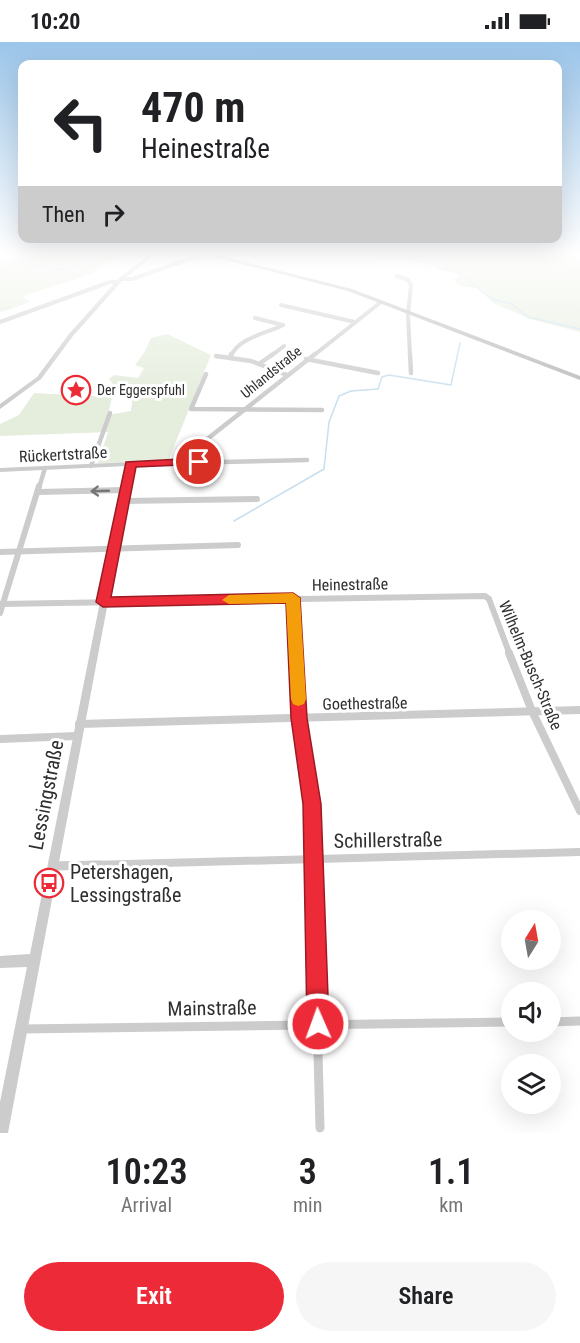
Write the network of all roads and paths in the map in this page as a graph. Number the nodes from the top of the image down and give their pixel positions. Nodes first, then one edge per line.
1 (58, 301) edge
2 (102, 301) edge
3 (378, 301) edge
4 (410, 301) edge
5 (381, 302) junction
6 (281, 305) dead end
7 (409, 312) junction
8 (255, 318) dead end
9 (355, 321) junction
10 (0, 322) edge
11 (284, 346) dead end
12 (216, 356) dead end
13 (230, 358) junction
14 (306, 359) junction
15 (259, 364) junction
16 (378, 373) dead end
17 (411, 373) dead end
18 (206, 374) dead end
19 (287, 375) junction
20 (580, 378) edge
21 (0, 406) edge
22 (245, 409) junction
23 (322, 410) dead end
24 (110, 412) dead end
25 (307, 460) dead end
26 (178, 462) junction
27 (130, 464) junction
28 (91, 466) junction
29 (45, 468) junction
30 (0, 470) edge
31 (125, 490) junction
32 (38, 492) junction
33 (257, 499) dead end
34 (123, 501) junction
35 (238, 545) dead end
36 (114, 548) junction
37 (0, 552) edge
38 (18, 552) junction
39 (485, 596) joint
40 (293, 598) junction
41 (103, 602) junction
42 (1, 604) edge
43 (0, 612) edge
44 (580, 710) edge
45 (532, 712) junction
46 (299, 718) junction
47 (79, 724) junction
48 (76, 736) junction
49 (0, 739) edge
50 (580, 811) edge
51 (580, 852) edge
52 (314, 858) junction
53 (52, 866) junction
54 (34, 960) junction
55 (0, 962) edge
56 (580, 1021) edge
57 (501, 1022) edge
58 (561, 1022) edge
59 (318, 1024) junction
60 (21, 1029) junction
61 (320, 1128) dead end
62 (1, 1133) edge

1 - 10 street
2 - 21 street
3 - 5 main road
4 - 7 street
5 - 7 main road
5 - 9 street, Uhlandstraße
6 - 9 street
7 - 17 street
7 - 20 main road
8 - 13 street
9 - 14 street, Uhlandstraße
11 - 15 street
12 - 13 street
13 - 15 street
14 - 16 street
14 - 19 street, Uhlandstraße
15 - 19 street
18 - 22 street
19 - 22 street, Uhlandstraße
22 - 23 street
22 - 26 street, Uhlandstraße
24 - 28 street
25 - 26 street, Rückertstraße
26 - 27 street, Rückertstraße
27 - 28 street, Rückertstraße
27 - 31 street, Lessingstraße
28 - 29 street, Rückertstraße
29 - 30 street, Rückertstraße
29 - 32 street
31 -> 32 street
31 - 34 street, Lessingstraße
32 - 38 street
33 - 34 street
34 - 36 street, Lessingstraße
35 - 36 street
36 - 38 street
36 - 41 street, Lessingstraße
37 - 38 street
38 - 42 street
39 - 40 street, Heinestraße
39 - 45 street, Wilhelm-Busch-Straße
40 - 41 street, Heinestraße
40 - 46 street
41 - 42 street, Heinestraße
41 - 47 street, Lessingstraße
42 - 43 street
44 - 45 street, Goethestraße
45 - 46 street, Goethestraße
45 - 50 street, Wilhelm-Busch-Straße
46 - 47 street, Goethestraße
46 - 52 street
47 - 48 street, Lessingstraße
48 - 49 street
48 - 53 street, Lessingstraße
51 - 52 street, Schillerstraße
52 - 53 street, Schillerstraße
52 - 59 street
53 - 54 street, Lessingstraße
54 - 55 street
54 - 60 street, Lessingstraße
56 - 58 street
57 - 59 street, Mainstraße
59 - 60 street, Mainstraße
59 - 61 street
60 - 62 street, Lessingstraße

